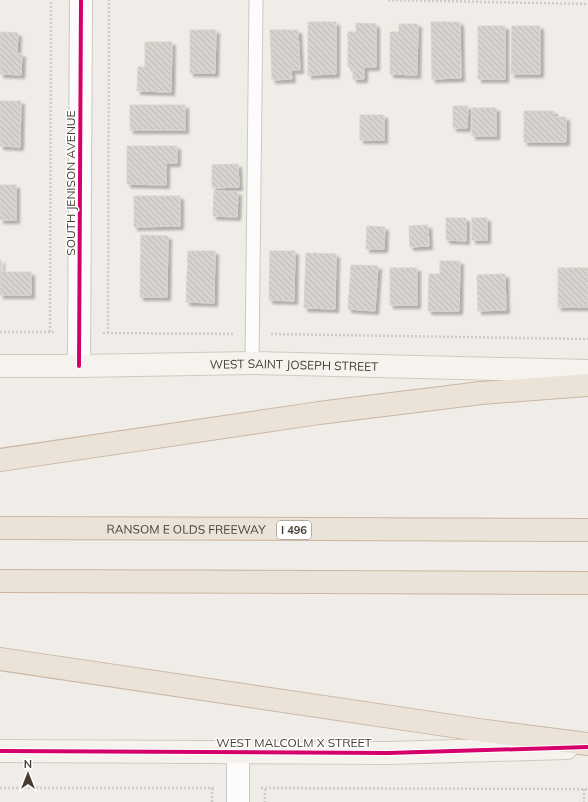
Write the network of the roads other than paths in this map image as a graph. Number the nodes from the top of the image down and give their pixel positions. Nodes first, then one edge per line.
1 (81, 0) edge
2 (256, 0) edge
3 (252, 363) junction
4 (0, 366) edge
5 (79, 366) junction
6 (588, 371) edge
7 (588, 386) edge
8 (0, 460) edge
9 (0, 528) edge
10 (588, 530) edge
11 (0, 581) edge
12 (588, 583) edge
13 (0, 659) edge
14 (588, 744) edge
15 (588, 747) edge
16 (0, 751) edge
17 (238, 752) junction
18 (238, 795) edge

1 - 5 street, SOUTH JENISON AVENUE
2 - 3 lane
3 - 5 main road, WEST SAINT JOSEPH STREET
3 - 6 main road, WEST SAINT JOSEPH STREET
4 - 5 main road, WEST SAINT JOSEPH STREET
7 - 8 highway
9 - 10 highway, RANSOM E OLDS FREEWAY / I 496
11 - 12 highway
13 - 14 highway
15 - 17 main road, WEST MALCOLM X STREET
16 - 17 main road, WEST MALCOLM X STREET
17 - 18 street

